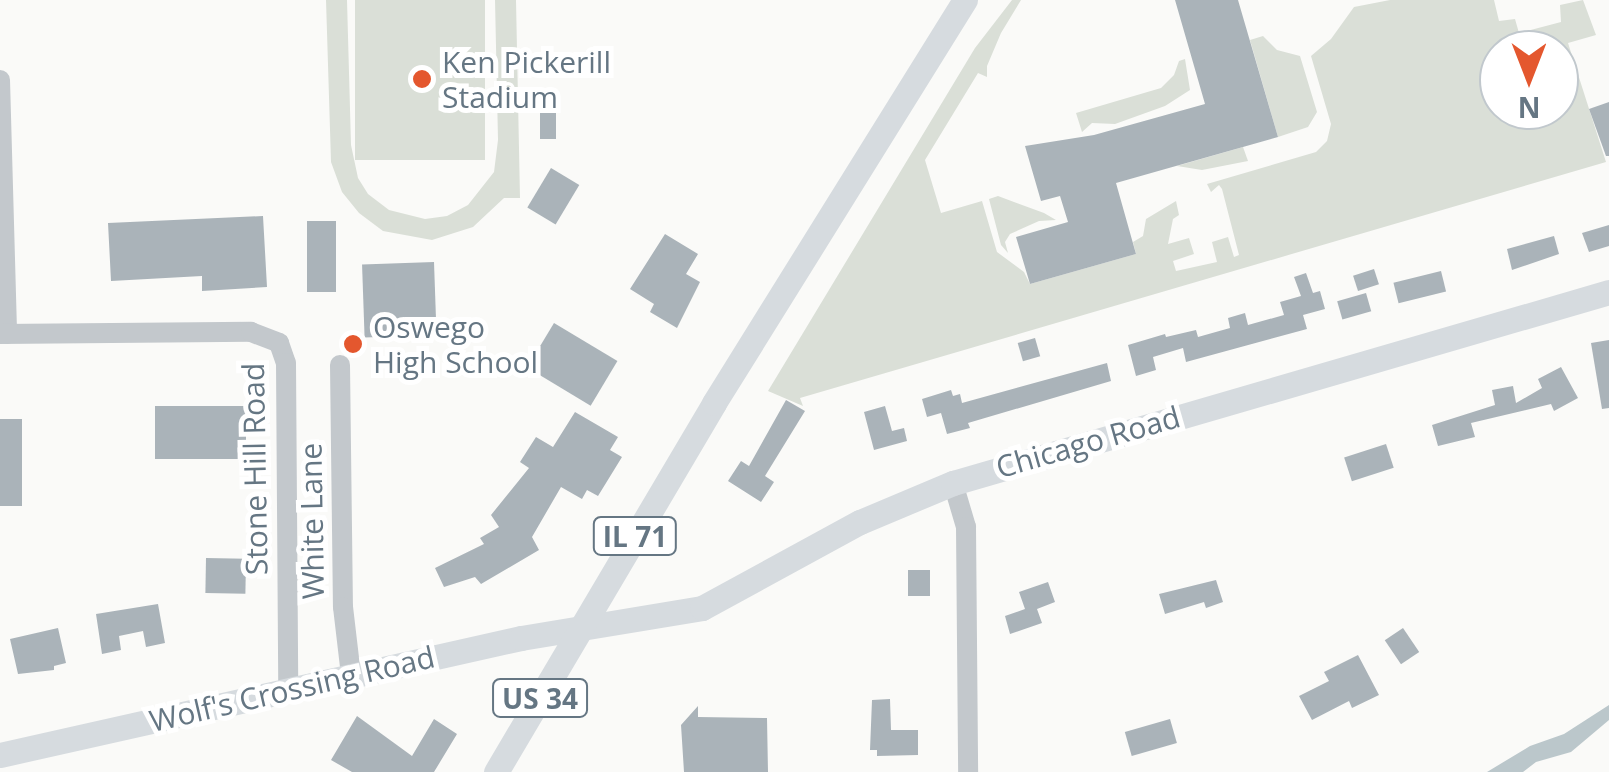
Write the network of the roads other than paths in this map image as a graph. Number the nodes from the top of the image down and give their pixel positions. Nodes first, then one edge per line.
1 (965, 0) edge
2 (0, 80) edge
3 (1609, 292) edge
4 (4, 334) edge
5 (340, 365) dead end
6 (953, 483) junction
7 (584, 625) junction
8 (352, 675) junction
9 (288, 689) junction
10 (0, 756) edge
11 (496, 772) edge
12 (968, 772) edge

1 - 7 main road, IL 71
2 - 4 street, Stone Hill Road
3 - 6 main road, Chicago Road
4 - 9 street, Stone Hill Road
5 - 8 street, White Lane
6 - 7 main road, Chicago Road
6 - 12 street
7 - 8 main road, Wolf's Crossing Road
7 - 11 main road, US 34
8 - 9 main road, Wolf's Crossing Road
9 - 10 main road, Wolf's Crossing Road

